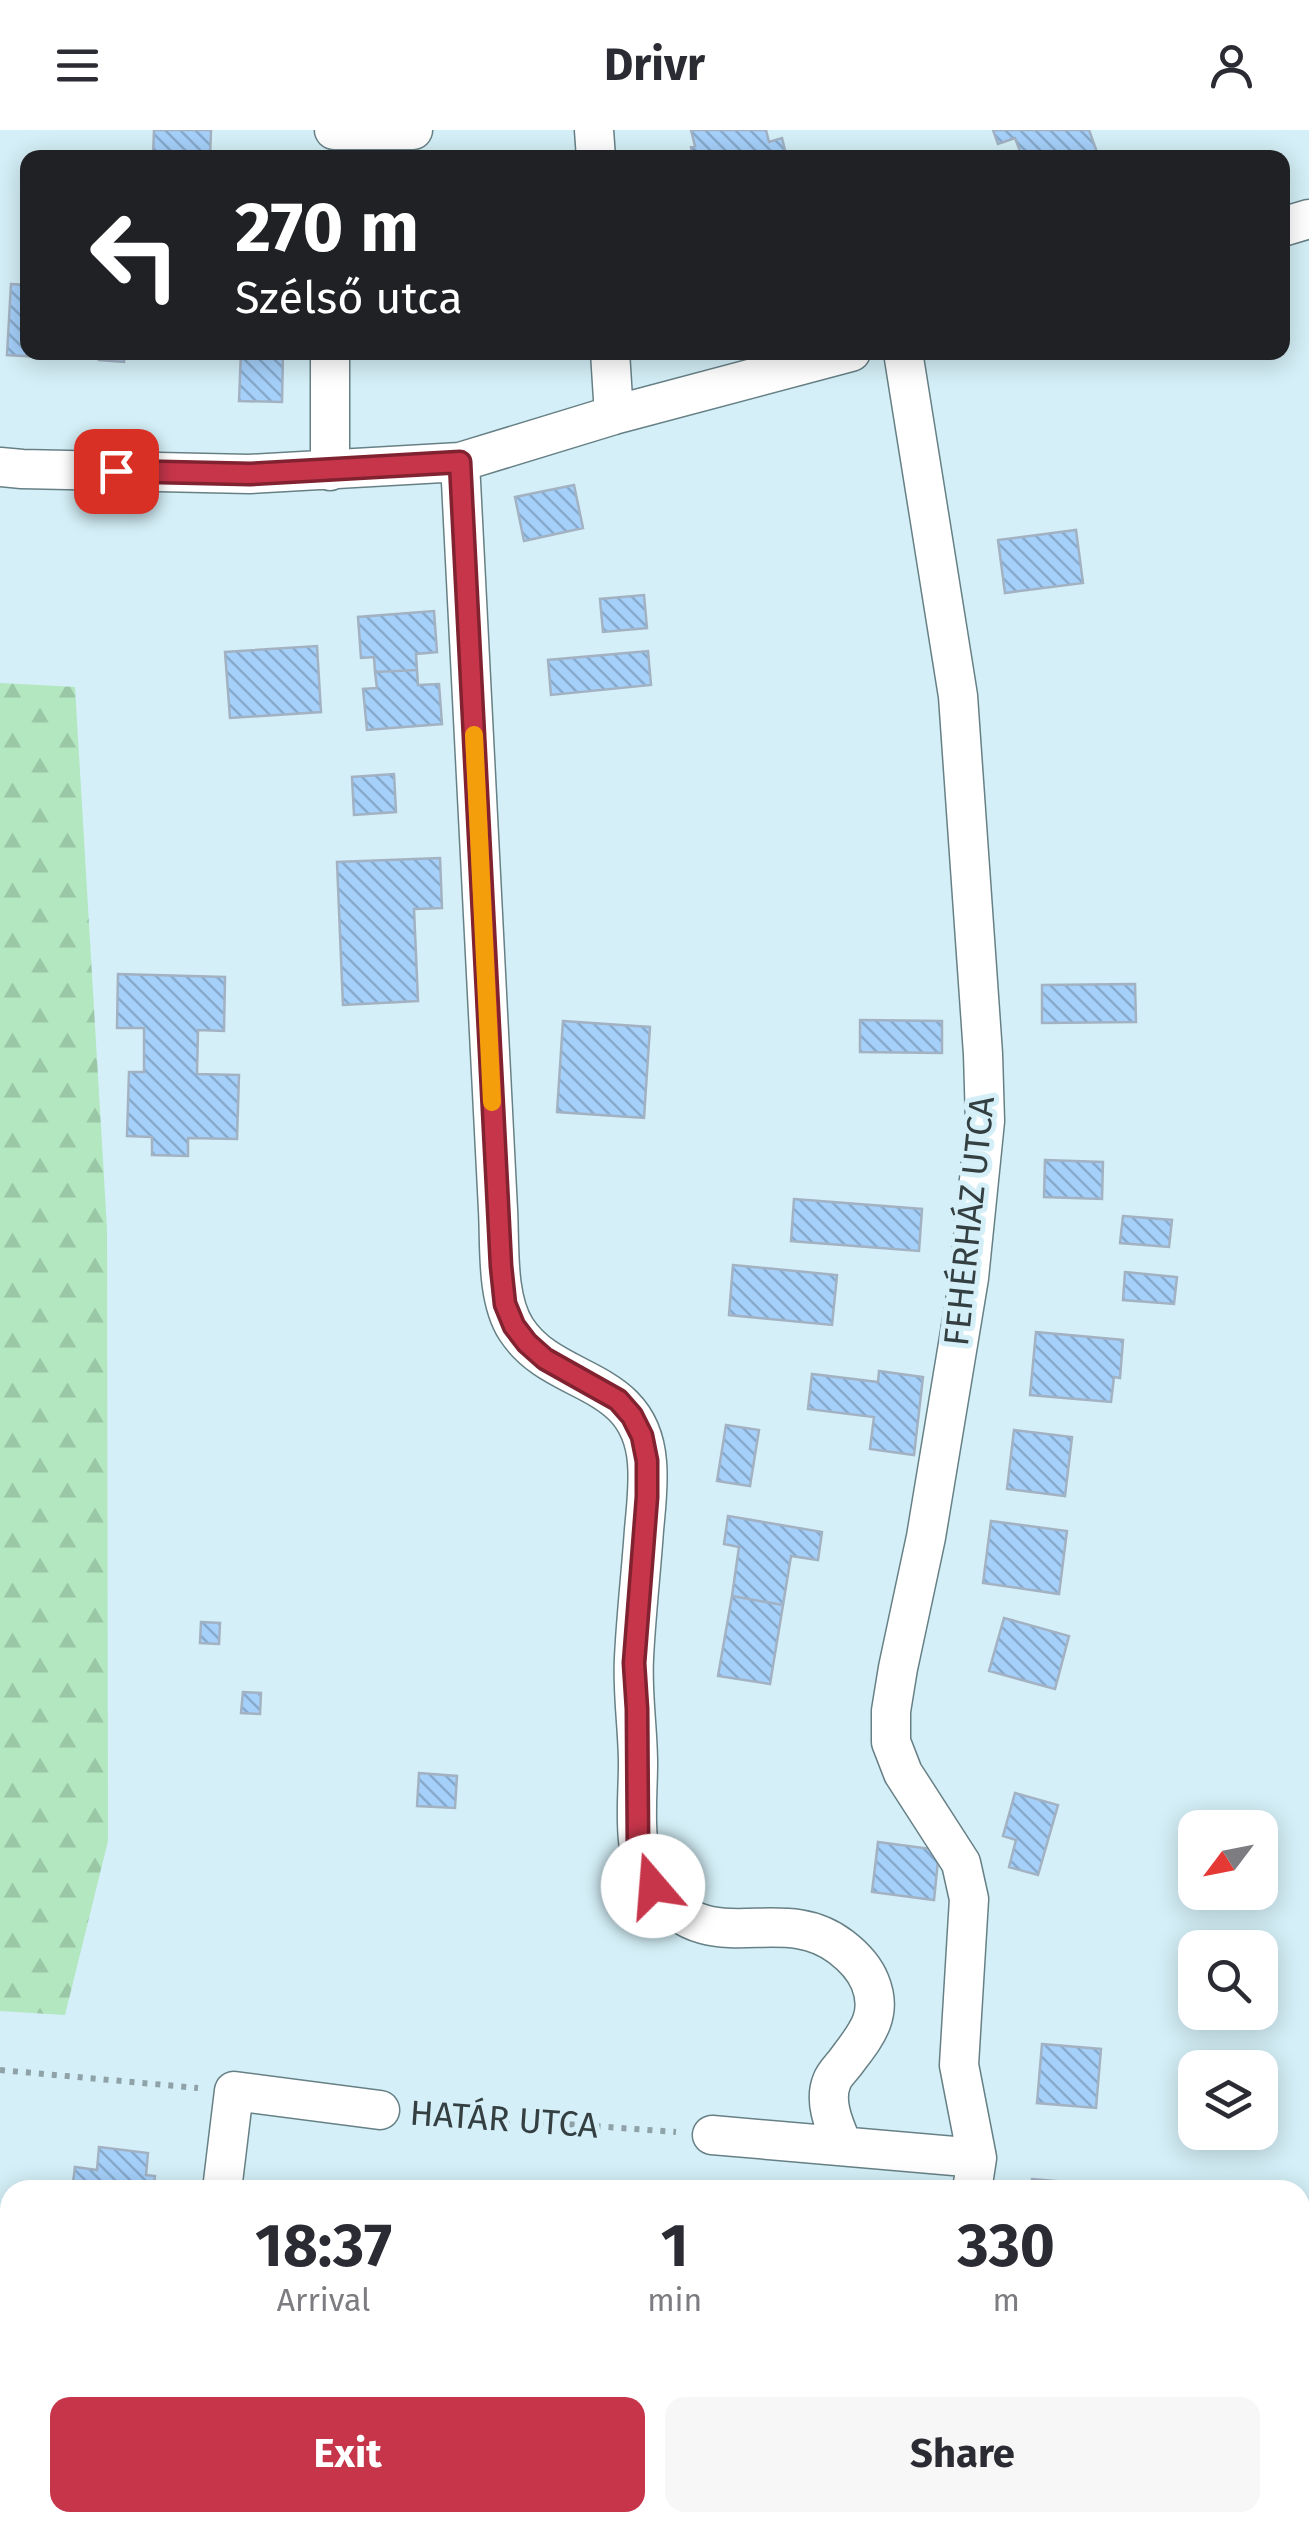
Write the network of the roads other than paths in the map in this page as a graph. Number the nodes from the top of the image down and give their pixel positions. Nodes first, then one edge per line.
1 (332, 130) edge
2 (413, 130) edge
3 (330, 360) edge
4 (611, 360) edge
5 (822, 360) edge
6 (904, 360) edge
7 (614, 415) junction
8 (460, 462) junction
9 (0, 467) edge
10 (330, 471) junction
11 (380, 2110) road end
12 (712, 2135) road end
13 (843, 2146) junction
14 (975, 2174) edge
15 (223, 2180) edge

1 - 2 street
3 - 10 street
4 - 7 street
5 - 7 street
6 - 14 street, FEHÉRHÁZ UTCA
7 - 8 street
8 - 10 street
8 - 13 street
9 - 10 street
11 - 15 street, HATÁR UTCA
12 - 13 street
13 - 14 street

